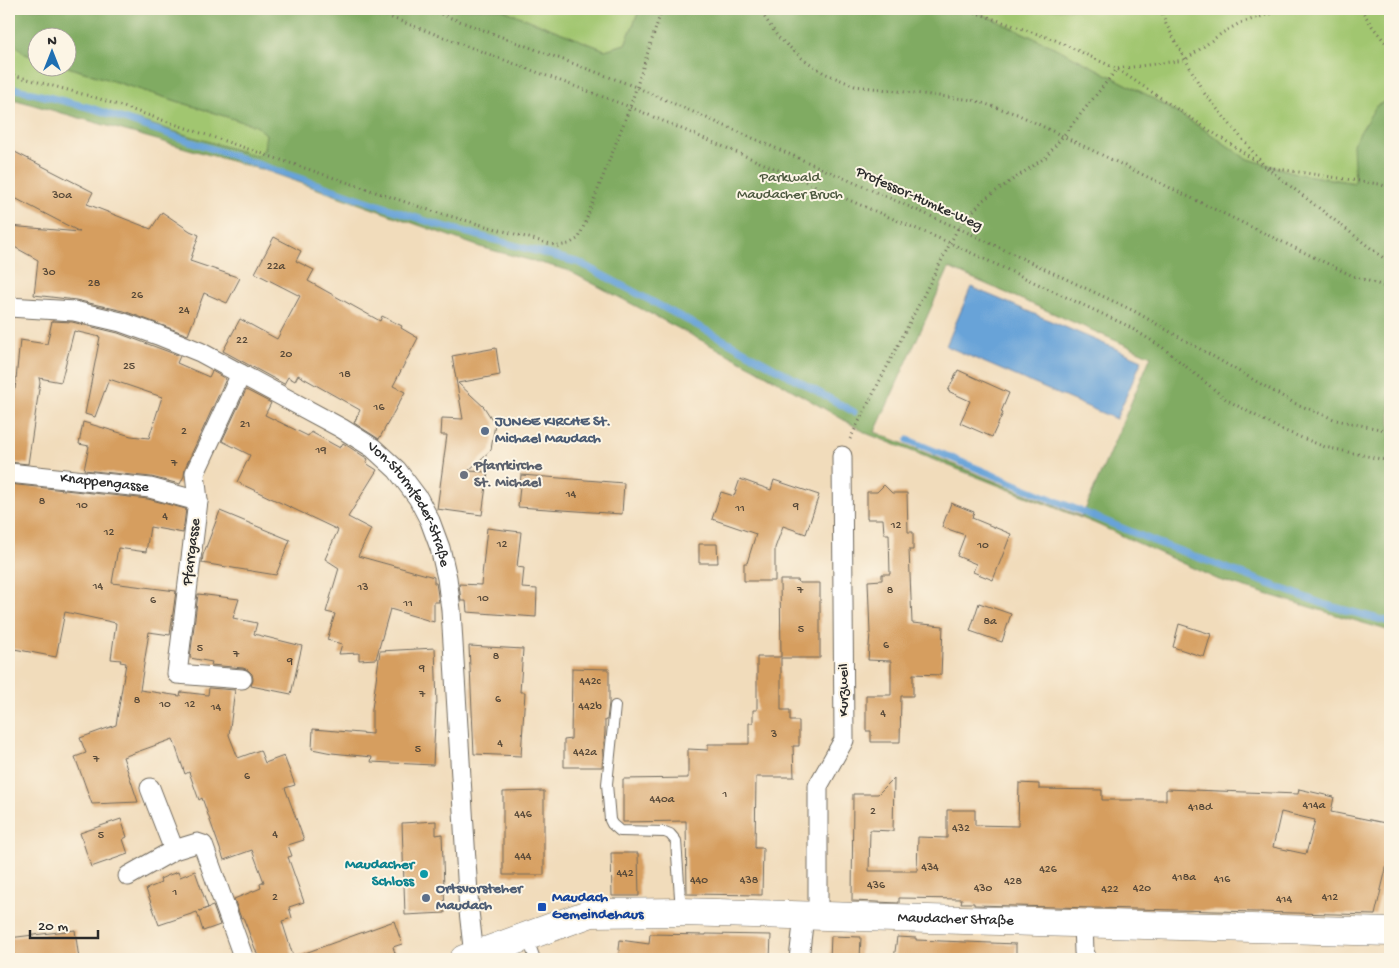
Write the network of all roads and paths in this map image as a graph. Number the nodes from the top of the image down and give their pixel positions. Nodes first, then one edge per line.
1 (368, 9) edge
2 (428, 9) edge
3 (662, 9) edge
4 (759, 9) edge
5 (965, 9) edge
6 (1161, 9) edge
7 (1286, 9) edge
8 (1361, 9) edge
9 (1390, 48) edge
10 (1185, 60) junction
11 (1117, 69) junction
12 (9, 74) edge
13 (636, 87) junction
14 (630, 107) junction
15 (1062, 136) junction
16 (1265, 167) junction
17 (1390, 188) edge
18 (958, 228) junction
19 (950, 243) junction
20 (1390, 263) edge
21 (1390, 288) edge
22 (9, 307) edge
23 (241, 374) junction
24 (1390, 431) edge
25 (842, 456) joint
26 (1390, 461) edge
27 (9, 473) edge
28 (198, 501) junction
29 (242, 679) dead end
30 (615, 706) dead end
31 (150, 788) dead end
32 (174, 850) junction
33 (128, 876) dead end
34 (682, 912) junction
35 (811, 916) junction
36 (1083, 924) junction
37 (1390, 932) edge
38 (531, 948) edge
39 (469, 958) edge
40 (244, 959) edge
41 (799, 959) edge
42 (1088, 959) edge

1 - 14 path
2 - 13 path, Professor-Humke-Weg
3 - 13 path
4 - 15 path
5 - 11 path
6 - 10 path
7 - 10 path
8 - 9 path
10 - 11 path
10 - 16 path
11 - 15 path
11 - 16 path
12 - 14 path
13 - 14 path
13 - 18 path, Professor-Humke-Weg
14 - 19 path
15 - 18 path
15 - 21 path
16 - 17 path
16 - 20 path
18 - 19 path
18 - 24 path, Professor-Humke-Weg
19 - 25 path
19 - 26 path
22 - 23 street, Von-Sturmfeder-Straße
23 - 28 street, Pfarrgasse
23 - 39 street, Von-Sturmfeder-Straße
25 - 35 street, Kurzweil
27 - 28 street, Knappengasse
28 - 29 street, Pfarrgasse
30 - 34 lane
31 - 32 street
32 - 33 street
32 - 40 street
34 - 35 street, Maudacher Straße
34 - 38 street, Maudacher Straße
35 - 36 street, Maudacher Straße
35 - 41 street, Kurzweil
36 - 37 street, Maudacher Straße
36 - 42 street
38 - 39 street, Maudacher Straße

